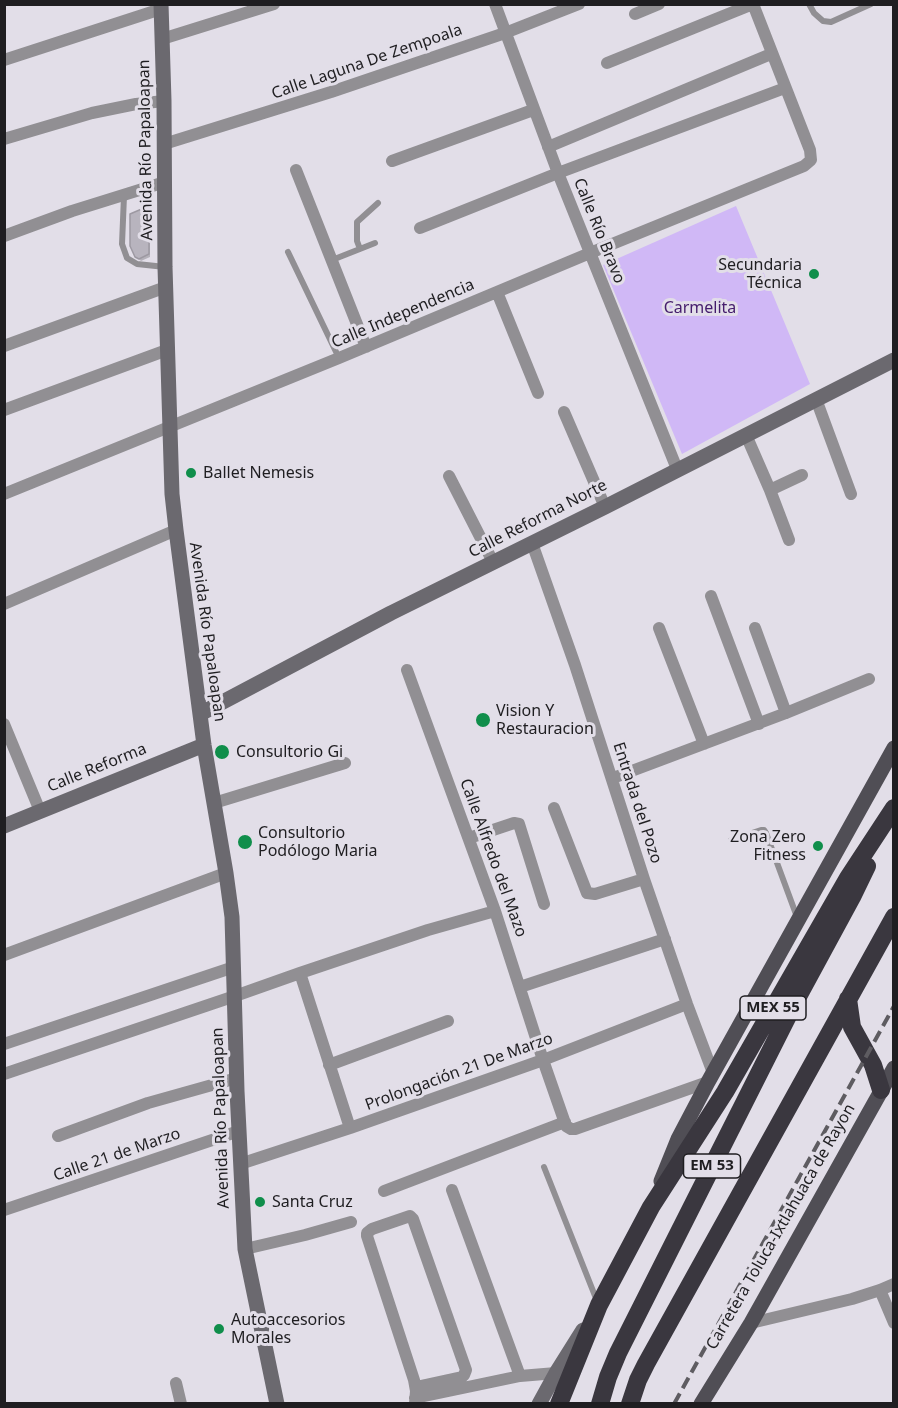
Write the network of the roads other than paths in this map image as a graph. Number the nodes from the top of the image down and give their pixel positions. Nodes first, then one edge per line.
1 (274, 4) edge
2 (495, 4) edge
3 (579, 4) edge
4 (659, 4) edge
5 (809, 4) edge
6 (871, 4) edge
7 (161, 7) edge
8 (635, 14) dead end
9 (505, 33) junction
10 (162, 39) junction
11 (771, 54) junction
12 (4, 60) edge
13 (607, 63) dead end
14 (785, 88) junction
15 (164, 101) junction
16 (533, 110) junction
17 (4, 139) edge
18 (164, 144) junction
19 (548, 147) junction
20 (392, 161) dead end
21 (296, 170) dead end
22 (558, 173) junction
23 (165, 182) junction
24 (124, 195) junction
25 (378, 203) dead end
26 (420, 228) dead end
27 (4, 236) edge
28 (375, 243) dead end
29 (360, 249) junction
30 (288, 252) dead end
31 (590, 253) junction
32 (331, 260) junction
33 (165, 267) junction
34 (166, 287) junction
35 (497, 292) junction
36 (4, 346) edge
37 (366, 347) junction
38 (167, 350) junction
39 (339, 358) junction
40 (894, 360) edge
41 (538, 393) dead end
42 (816, 399) junction
43 (4, 410) edge
44 (564, 412) dead end
45 (169, 427) junction
46 (746, 435) junction
47 (677, 469) junction
48 (802, 475) dead end
49 (449, 476) dead end
50 (770, 490) junction
51 (4, 494) edge
52 (851, 494) dead end
53 (605, 507) junction
54 (176, 530) junction
55 (789, 540) dead end
56 (532, 543) junction
57 (493, 562) junction
58 (711, 596) dead end
59 (4, 604) edge
60 (659, 628) dead end
61 (755, 628) dead end
62 (407, 670) dead end
63 (868, 679) dead end
64 (786, 713) junction
65 (200, 714) junction
66 (4, 724) edge
67 (759, 724) junction
68 (704, 744) junction
69 (204, 745) junction
70 (894, 748) edge
71 (345, 763) dead end
72 (613, 778) junction
73 (214, 803) junction
74 (554, 808) dead end
75 (894, 808) edge
76 (40, 811) junction
77 (4, 826) edge
78 (469, 837) junction
79 (731, 840) dead end
80 (226, 873) junction
81 (644, 879) junction
82 (544, 904) dead end
83 (495, 911) junction
84 (894, 917) edge
85 (799, 920) junction
86 (665, 939) junction
87 (4, 955) edge
88 (234, 967) junction
89 (300, 973) junction
90 (520, 987) junction
91 (235, 996) junction
92 (848, 999) junction
93 (687, 1004) junction
94 (448, 1021) dead end
95 (4, 1044) edge
96 (543, 1060) junction
97 (329, 1065) junction
98 (894, 1068) edge
99 (4, 1074) edge
100 (237, 1078) junction
101 (710, 1078) junction
102 (881, 1090) junction
103 (567, 1125) junction
104 (350, 1128) junction
105 (239, 1131) junction
106 (58, 1136) dead end
107 (240, 1164) junction
108 (544, 1167) dead end
109 (384, 1191) dead end
110 (452, 1191) dead end
111 (651, 1207) junction
112 (4, 1210) edge
113 (351, 1222) dead end
114 (245, 1250) junction
115 (894, 1284) edge
116 (880, 1290) junction
117 (599, 1305) junction
118 (751, 1323) junction
119 (894, 1323) edge
120 (556, 1373) junction
121 (520, 1376) junction
122 (176, 1383) dead end
123 (415, 1396) edge
124 (181, 1404) edge
125 (277, 1404) edge
126 (539, 1404) edge
127 (559, 1404) edge
128 (600, 1404) edge
129 (630, 1404) edge
130 (701, 1404) edge

1 - 10 street
2 - 9 street, Calle Río Bravo
3 - 9 street, Calle Laguna De Zempoala
4 - 8 street
5 - 6 lane
7 - 10 main road, Avenida Río Papaloapan
7 - 12 street
9 - 16 street, Calle Río Bravo
9 - 18 street, Calle Laguna De Zempoala
10 - 15 main road, Avenida Río Papaloapan
11 - 13 street
11 - 14 street
11 - 19 street
14 - 22 street
14 - 31 street, Calle Independencia
15 - 17 street
15 - 18 main road, Avenida Río Papaloapan
16 - 19 street, Calle Río Bravo
16 - 20 street
18 - 23 main road, Avenida Río Papaloapan
19 - 22 street, Calle Río Bravo
21 - 32 street
22 - 26 street
22 - 31 street, Calle Río Bravo
23 - 24 street
23 - 33 main road, Avenida Río Papaloapan
24 - 27 street
24 - 33 lane
25 - 29 lane
28 - 29 lane
29 - 32 lane
30 - 39 lane
31 - 35 street, Calle Independencia
31 - 47 street, Calle Río Bravo
32 - 37 street
33 - 34 main road, Avenida Río Papaloapan
34 - 36 street
34 - 38 main road, Avenida Río Papaloapan
35 - 37 street, Calle Independencia
35 - 41 street
37 - 39 street, Calle Independencia
38 - 43 street
38 - 45 main road, Avenida Río Papaloapan
39 - 45 street, Calle Independencia
40 - 42 main road, Calle Reforma Norte
42 - 46 main road, Calle Reforma Norte
42 - 52 street
44 - 53 street
45 - 51 street, Calle Independencia
45 - 54 main road, Avenida Río Papaloapan
46 - 47 main road, Calle Reforma Norte
46 - 50 street
47 - 53 main road, Calle Reforma Norte
48 - 50 street
49 - 57 street
50 - 55 street
53 - 56 main road, Calle Reforma Norte
54 - 59 street
54 - 65 main road, Avenida Río Papaloapan
56 - 57 main road, Calle Reforma Norte
56 - 72 street, Entrada del Pozo
57 - 65 main road, Calle Reforma Norte
58 - 67 street
60 - 68 street
61 - 64 street
62 - 78 street, Calle Alfredo del Mazo
63 - 64 street
64 - 67 street
65 - 69 main road, Avenida Río Papaloapan
66 - 76 street
67 - 68 street
68 - 72 street
69 - 73 main road, Avenida Río Papaloapan
69 - 76 main road, Calle Reforma
70 - 85 main road
71 - 73 street
72 - 81 street, Entrada del Pozo
73 - 80 main road, Avenida Río Papaloapan
74 - 81 street
75 - 111 highway, MEX 55
75 - 128 highway, EM 53
76 - 77 main road, Calle Reforma
78 - 82 street
78 - 83 street, Calle Alfredo del Mazo
79 - 85 lane
80 - 87 street
80 - 88 main road, Avenida Río Papaloapan
81 - 86 street, Entrada del Pozo
83 - 89 street
83 - 90 street, Calle Alfredo del Mazo
84 - 92 highway
85 - 101 main road
86 - 90 street
86 - 93 street, Entrada del Pozo
88 - 91 main road, Avenida Río Papaloapan
88 - 95 street
89 - 91 street
89 - 97 street
90 - 96 street, Calle Alfredo del Mazo
91 - 99 street
91 - 100 main road, Avenida Río Papaloapan
92 - 102 highway
92 - 129 highway
93 - 96 street, Prolongación 21 De Marzo
93 - 101 street, Entrada del Pozo
94 - 97 street
96 - 103 street, Calle Alfredo del Mazo
96 - 104 street, Prolongación 21 De Marzo
97 - 104 street
98 - 102 main road, Carretera Toluca-Ixtlahuaca de Rayon
100 - 105 main road, Avenida Río Papaloapan
100 - 106 street
101 - 103 street
101 - 111 main road
102 - 118 main road, Carretera Toluca-Ixtlahuaca de Rayon
103 - 109 street
104 - 107 street, Prolongación 21 De Marzo
105 - 107 main road, Avenida Río Papaloapan
105 - 112 street, Calle 21 de Marzo
107 - 114 main road, Avenida Río Papaloapan
108 - 117 lane
110 - 121 street
111 - 117 highway, MEX 55
113 - 114 street
114 - 125 main road, Avenida Río Papaloapan
115 - 116 street
116 - 118 street
116 - 119 street
117 - 120 main road, MEX 55
117 - 127 highway, MEX 55
118 - 130 main road, Carretera Toluca-Ixtlahuaca de Rayon
120 - 121 street
120 - 126 main road, MEX 55
121 - 123 street
122 - 124 street
123 - 123 street

